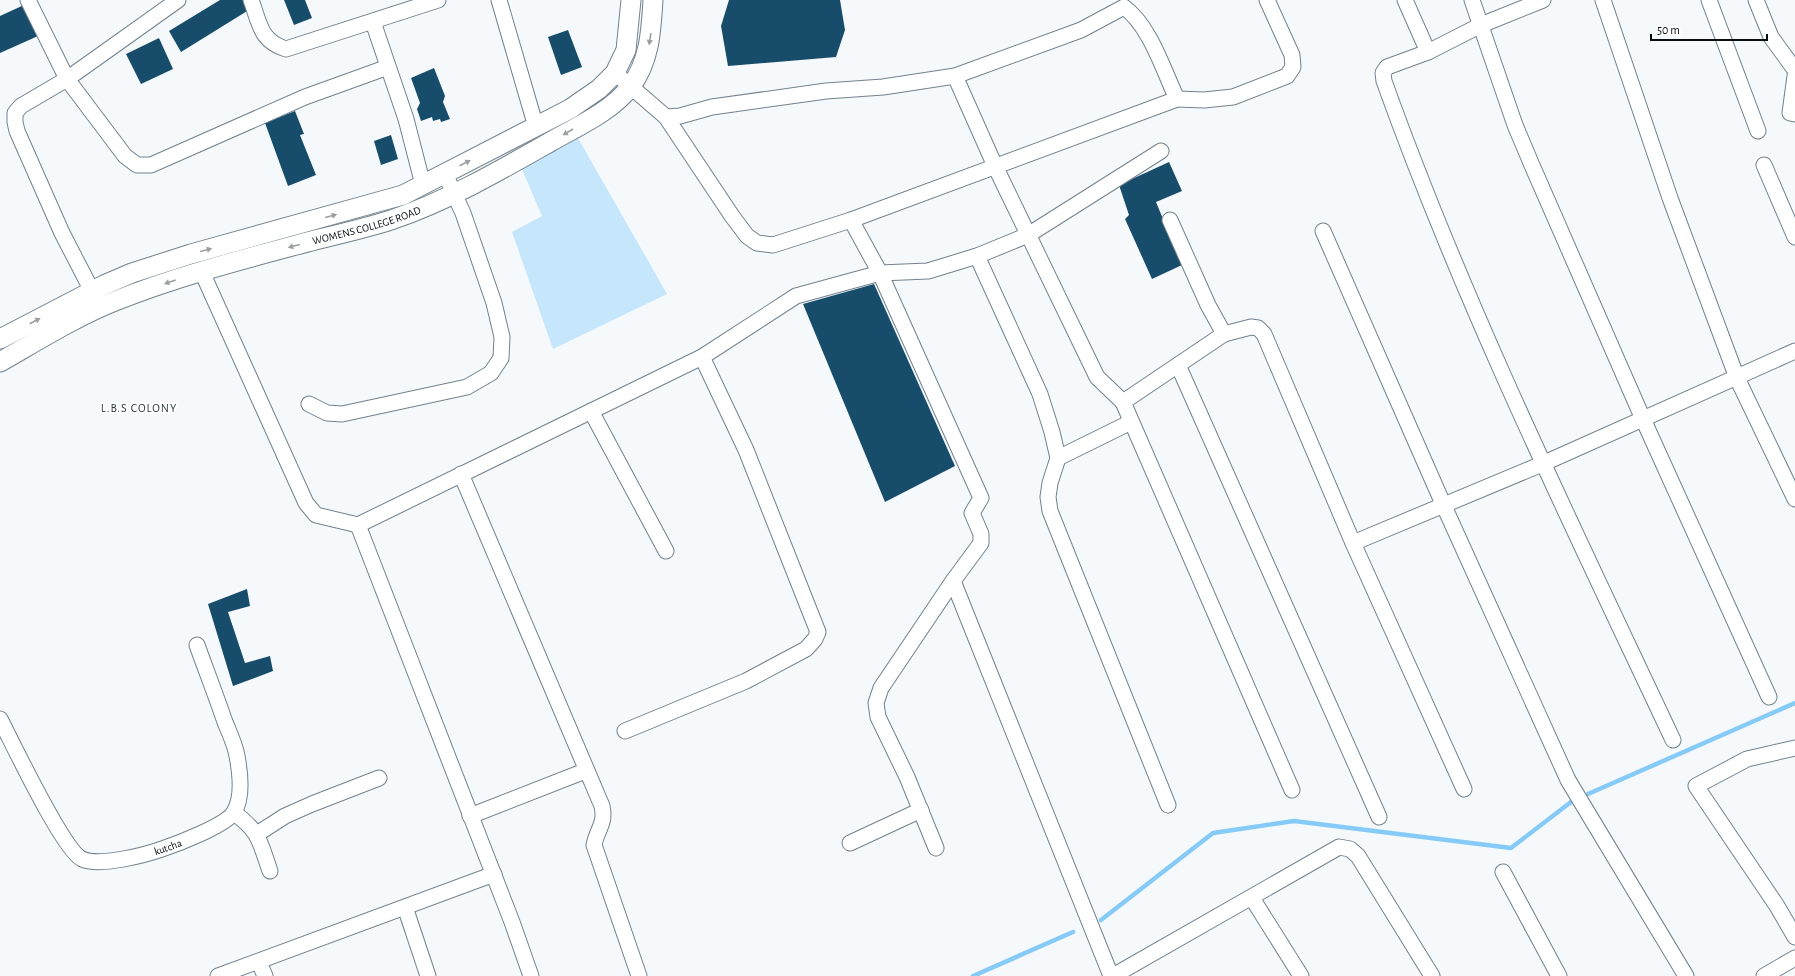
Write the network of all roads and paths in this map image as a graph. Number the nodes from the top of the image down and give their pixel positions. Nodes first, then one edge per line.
1 (28, 0) edge
2 (178, 0) edge
3 (251, 0) edge
4 (438, 0) edge
5 (499, 0) edge
6 (631, 0) edge
7 (653, 0) edge
8 (1267, 0) edge
9 (1405, 0) edge
10 (1472, 0) edge
11 (1543, 0) edge
12 (1603, 0) edge
13 (1709, 0) edge
14 (1756, 0) edge
15 (1129, 3) edge
16 (372, 22) junction
17 (1481, 25) junction
18 (1428, 52) junction
19 (388, 67) junction
20 (1795, 70) edge
21 (615, 73) junction
22 (955, 76) junction
23 (1795, 76) edge
24 (67, 79) junction
25 (631, 86) junction
26 (1177, 99) junction
27 (1795, 114) edge
28 (666, 117) junction
29 (536, 126) junction
30 (1758, 132) dead end
31 (1161, 151) dead end
32 (1764, 165) dead end
33 (995, 166) junction
34 (444, 174) junction
35 (422, 185) junction
36 (454, 193) junction
37 (851, 220) junction
38 (1170, 220) dead end
39 (1323, 231) dead end
40 (1028, 235) junction
41 (1795, 237) edge
42 (977, 256) junction
43 (202, 272) junction
44 (880, 273) junction
45 (92, 291) junction
46 (1222, 330) junction
47 (0, 339) edge
48 (1795, 351) edge
49 (702, 357) junction
50 (0, 362) edge
51 (1178, 365) junction
52 (1737, 378) junction
53 (1120, 399) junction
54 (309, 404) dead end
55 (591, 411) junction
56 (1643, 419) junction
57 (1131, 422) junction
58 (1058, 456) junction
59 (1542, 464) junction
60 (461, 474) junction
61 (1795, 498) edge
62 (1444, 506) junction
63 (358, 525) junction
64 (1353, 543) junction
65 (666, 551) dead end
66 (953, 581) junction
67 (197, 645) dead end
68 (1769, 697) dead end
69 (0, 719) edge
70 (625, 731) dead end
71 (1673, 740) dead end
72 (1795, 748) edge
73 (585, 771) junction
74 (379, 778) dead end
75 (1464, 789) dead end
76 (1292, 790) dead end
77 (1168, 805) dead end
78 (919, 811) junction
79 (234, 813) junction
80 (470, 816) junction
81 (1379, 817) dead end
82 (257, 834) junction
83 (850, 843) dead end
84 (936, 848) dead end
85 (270, 871) dead end
86 (1502, 872) dead end
87 (494, 874) junction
88 (1252, 898) junction
89 (405, 907) junction
90 (1795, 937) edge
91 (1795, 958) edge
92 (259, 962) junction
93 (1557, 975) edge
94 (218, 976) edge
95 (265, 976) edge
96 (428, 976) edge
97 (531, 976) edge
98 (639, 976) edge
99 (1112, 976) edge
100 (1300, 976) edge
101 (1432, 976) edge
102 (1686, 976) edge
103 (1764, 976) edge

1 - 24 street
2 - 24 street
3 - 16 street
4 - 16 street
5 - 29 street
6 - 21 main road, WOMENS COLLEGE ROAD
7 -> 25 main road, WOMENS COLLEGE ROAD
8 - 26 street
9 - 18 street
10 - 17 street
11 - 17 street
12 - 52 street
13 - 30 street
14 - 20 street
15 - 22 street
15 - 26 street
16 - 19 street
17 - 18 street
17 - 56 street
18 - 59 street
19 - 24 street
19 - 35 street
21 - 25 street
21 - 29 main road, WOMENS COLLEGE ROAD
22 - 28 street
22 - 33 street
23 - 27 street
24 - 45 street
25 - 28 street
25 -> 36 main road, WOMENS COLLEGE ROAD
26 - 33 street
28 - 37 street
34 -> 29 main road, WOMENS COLLEGE ROAD
31 - 40 street
32 - 41 street
33 - 37 street
33 - 40 street
34 - 35 main road, WOMENS COLLEGE ROAD
34 - 36 street
45 -> 35 main road, WOMENS COLLEGE ROAD
36 -> 43 main road, WOMENS COLLEGE ROAD
36 - 54 street
37 - 44 street
38 - 46 street
39 - 62 street
40 - 42 street
40 - 53 street
42 - 44 street
42 - 58 street
43 -> 50 main road, WOMENS COLLEGE ROAD
43 - 63 street
44 - 49 street
44 - 66 street
47 -> 45 main road, WOMENS COLLEGE ROAD
46 - 51 street
46 - 64 street
48 - 52 street
49 - 55 street
49 - 70 street
51 - 53 street
51 - 81 street
52 - 56 street
52 - 61 street
53 - 57 street
55 - 60 street
55 - 65 street
56 - 59 street
56 - 68 street
57 - 58 street
57 - 76 street
58 - 77 street
59 - 62 street
59 - 71 street
60 - 63 street
60 - 73 street
62 - 64 street
62 - 102 street
63 - 80 street
64 - 75 street
66 - 78 street
66 - 99 street
67 - 79 street
69 - 79 street, kutcha
72 - 90 street
73 - 80 street
73 - 98 street
74 - 82 street
78 - 83 street
78 - 84 street
79 - 82 street
80 - 87 street
82 - 85 street
86 - 93 street
87 - 89 street
87 - 97 street
88 - 99 street
88 - 100 street
88 - 101 street
89 - 92 street
89 - 96 street
91 - 103 street
92 - 94 street
92 - 95 street

